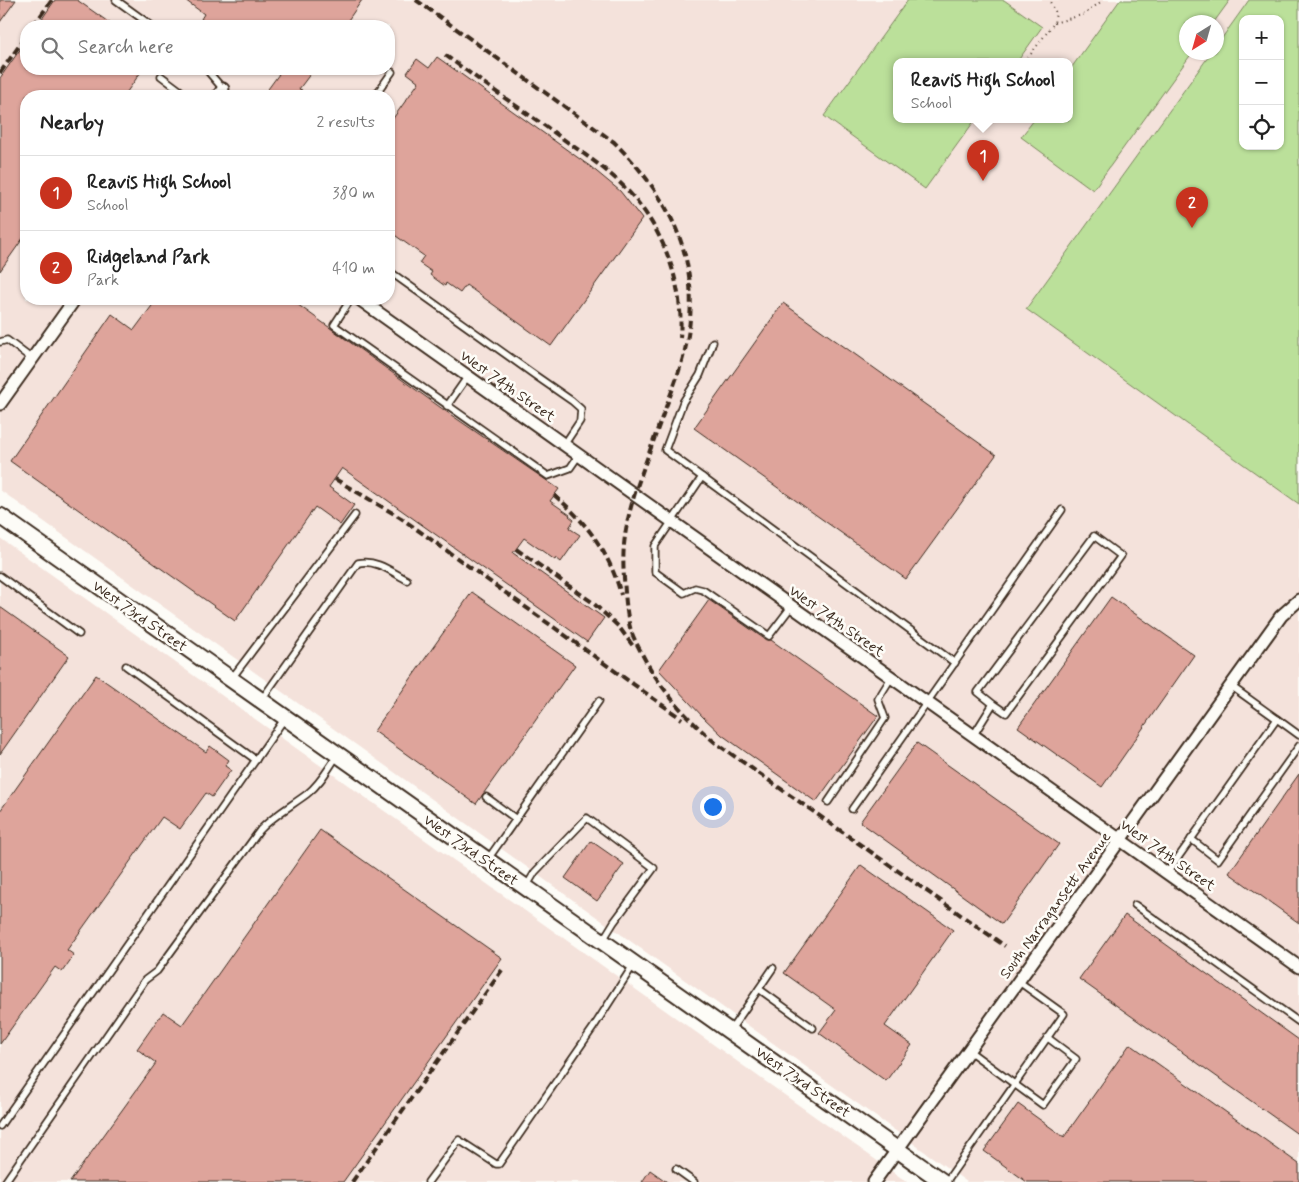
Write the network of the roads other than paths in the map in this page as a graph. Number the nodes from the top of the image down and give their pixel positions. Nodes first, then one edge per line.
1 (116, 0) edge
2 (144, 20) edge
3 (210, 75) edge
4 (390, 75) edge
5 (161, 76) dead end
6 (180, 90) edge
7 (218, 90) edge
8 (379, 90) edge
9 (395, 275) edge
10 (71, 305) edge
11 (347, 305) edge
12 (367, 305) edge
13 (0, 342) edge
14 (713, 342) dead end
15 (32, 359) junction
16 (468, 376) junction
17 (0, 404) edge
18 (447, 406) junction
19 (564, 445) junction
20 (579, 455) junction
21 (702, 477) junction
22 (1062, 510) dead end
23 (355, 515) dead end
24 (0, 516) edge
25 (671, 522) junction
26 (0, 576) edge
27 (407, 580) dead end
28 (1299, 600) edge
29 (791, 606) junction
30 (79, 634) dead end
31 (955, 663) junction
32 (126, 666) dead end
33 (891, 678) junction
34 (231, 680) junction
35 (1231, 686) junction
36 (260, 701) junction
37 (599, 701) dead end
38 (927, 703) junction
39 (993, 704) junction
40 (285, 718) junction
41 (1277, 719) junction
42 (1299, 735) edge
43 (973, 736) junction
44 (1299, 746) edge
45 (337, 756) junction
46 (256, 760) junction
47 (486, 797) dead end
48 (828, 802) dead end
49 (852, 809) dead end
50 (516, 819) junction
51 (1191, 839) junction
52 (1120, 840) junction
53 (486, 860) junction
54 (1167, 873) junction
55 (525, 888) junction
56 (1135, 905) dead end
57 (602, 942) junction
58 (634, 964) junction
59 (773, 968) dead end
60 (1299, 968) edge
61 (1018, 981) junction
62 (758, 989) junction
63 (1299, 1022) edge
64 (813, 1028) dead end
65 (730, 1031) junction
66 (1048, 1038) junction
67 (968, 1050) junction
68 (1015, 1084) junction
69 (0, 1126) edge
70 (897, 1149) junction
71 (676, 1169) dead end
72 (5, 1182) edge
73 (428, 1182) edge
74 (694, 1182) edge
75 (874, 1182) edge
76 (945, 1182) edge

1 - 2 lane
3 - 7 lane
4 - 8 lane
5 - 6 lane
9 - 19 lane
10 - 15 street
11 - 18 lane
12 - 16 street, West 74th Street
13 - 15 lane
14 - 21 lane
15 - 17 street
16 - 18 lane
16 - 19 street, West 74th Street
18 - 20 lane
19 - 20 street, West 74th Street
20 - 25 street, West 74th Street
21 - 25 lane
21 - 31 lane
22 - 31 lane
23 - 34 lane
24 - 34 street, West 73rd Street
25 - 29 street, West 74th Street
25 - 29 lane
26 - 30 lane
27 - 36 lane
28 - 35 street, South Narragansett Avenue
29 - 33 street, West 74th Street
31 - 38 lane
32 - 46 lane
33 - 38 street, West 74th Street
33 - 48 lane
34 - 36 street, West 73rd Street
35 - 41 lane
35 - 52 street, South Narragansett Avenue
36 - 40 street, West 73rd Street
37 - 50 lane
38 - 43 street, West 74th Street
38 - 49 lane
39 - 39 lane
39 - 43 lane
40 - 45 street, West 73rd Street
40 - 46 lane
41 - 42 lane
41 - 51 lane
43 - 52 street, West 74th Street
44 - 51 lane
45 - 53 street, West 73rd Street
45 - 72 lane
46 - 69 lane
47 - 50 lane
50 - 53 lane
51 - 54 lane
52 - 54 street, West 74th Street
52 - 61 street, South Narragansett Avenue
53 - 55 street, West 73rd Street
54 - 60 street, West 74th Street
55 - 57 street, West 73rd Street
55 - 57 lane
56 - 63 lane
57 - 58 street, West 73rd Street
58 - 65 street, West 73rd Street
58 - 73 lane
59 - 62 lane
61 - 66 lane
61 - 67 street, South Narragansett Avenue
62 - 64 lane
62 - 65 lane
65 - 70 street, West 73rd Street
66 - 68 lane
66 - 68 lane
67 - 68 lane
67 - 70 street, South Narragansett Avenue
68 - 76 lane
70 - 75 street, South Narragansett Avenue
70 - 76 street, West 73rd Street
71 - 74 lane

